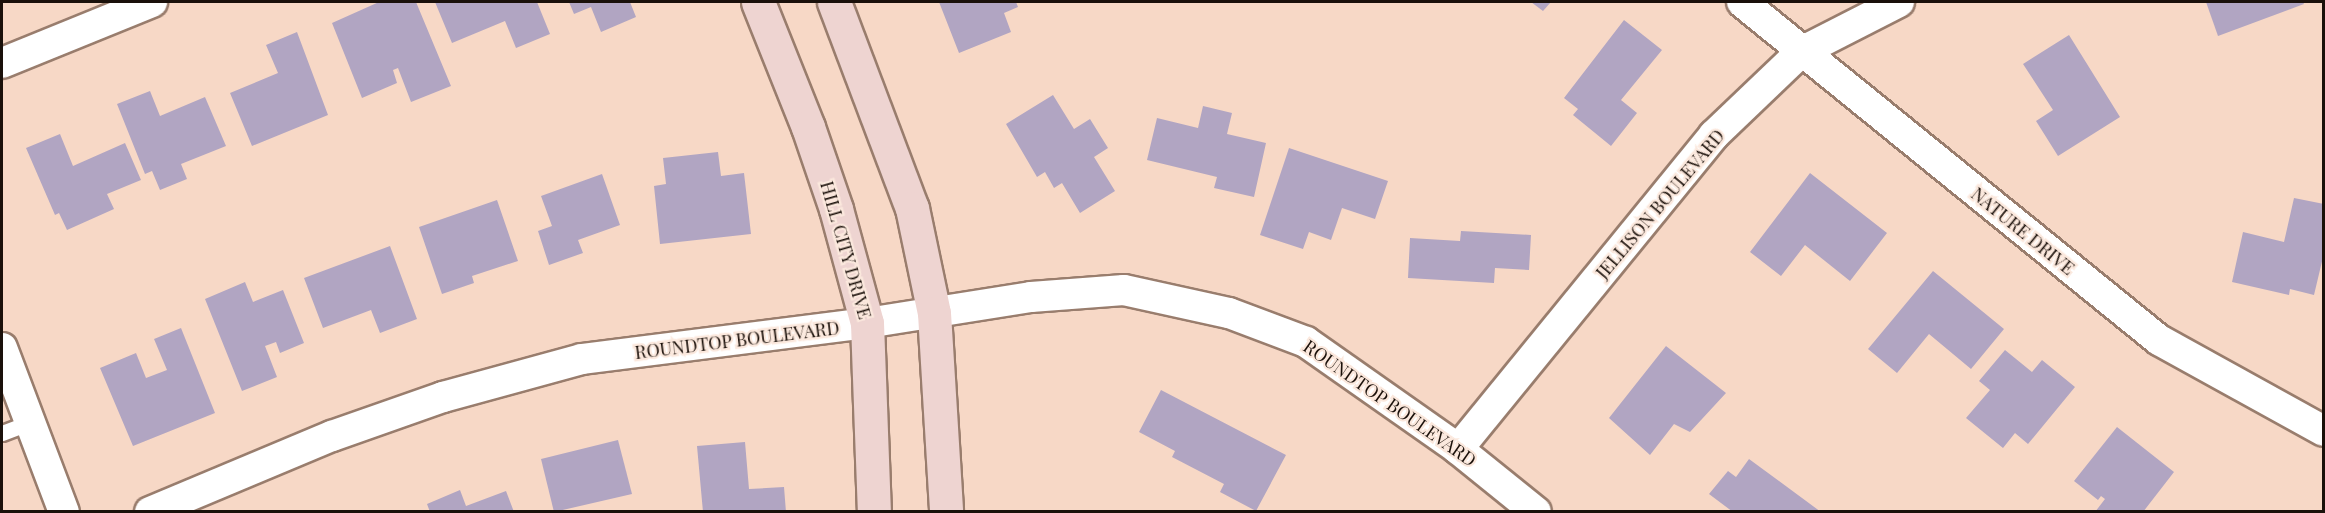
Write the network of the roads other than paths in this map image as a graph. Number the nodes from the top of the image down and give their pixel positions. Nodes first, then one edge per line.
1 (152, 2) edge
2 (758, 2) edge
3 (834, 2) edge
4 (1742, 2) edge
5 (1899, 2) edge
6 (1801, 52) junction
7 (2, 63) edge
8 (934, 313) junction
9 (867, 323) junction
10 (2, 348) edge
11 (31, 422) junction
12 (2324, 431) edge
13 (2, 433) edge
14 (1458, 449) junction
15 (64, 512) edge
16 (150, 512) edge
17 (874, 512) edge
18 (946, 512) edge
19 (1536, 512) edge

1 - 7 street
2 - 9 street, HILL CITY DRIVE
3 - 8 street
4 - 6 street, NATURE DRIVE
5 - 6 street, JELLISON BOULEVARD
6 - 12 street, NATURE DRIVE
6 - 14 street, JELLISON BOULEVARD
8 - 9 street, ROUNDTOP BOULEVARD
8 - 14 street, ROUNDTOP BOULEVARD
8 - 18 street
9 - 16 street, ROUNDTOP BOULEVARD
9 - 17 street, HILL CITY DRIVE
10 - 11 street
11 - 13 lane
11 - 15 street
14 - 19 street, ROUNDTOP BOULEVARD

